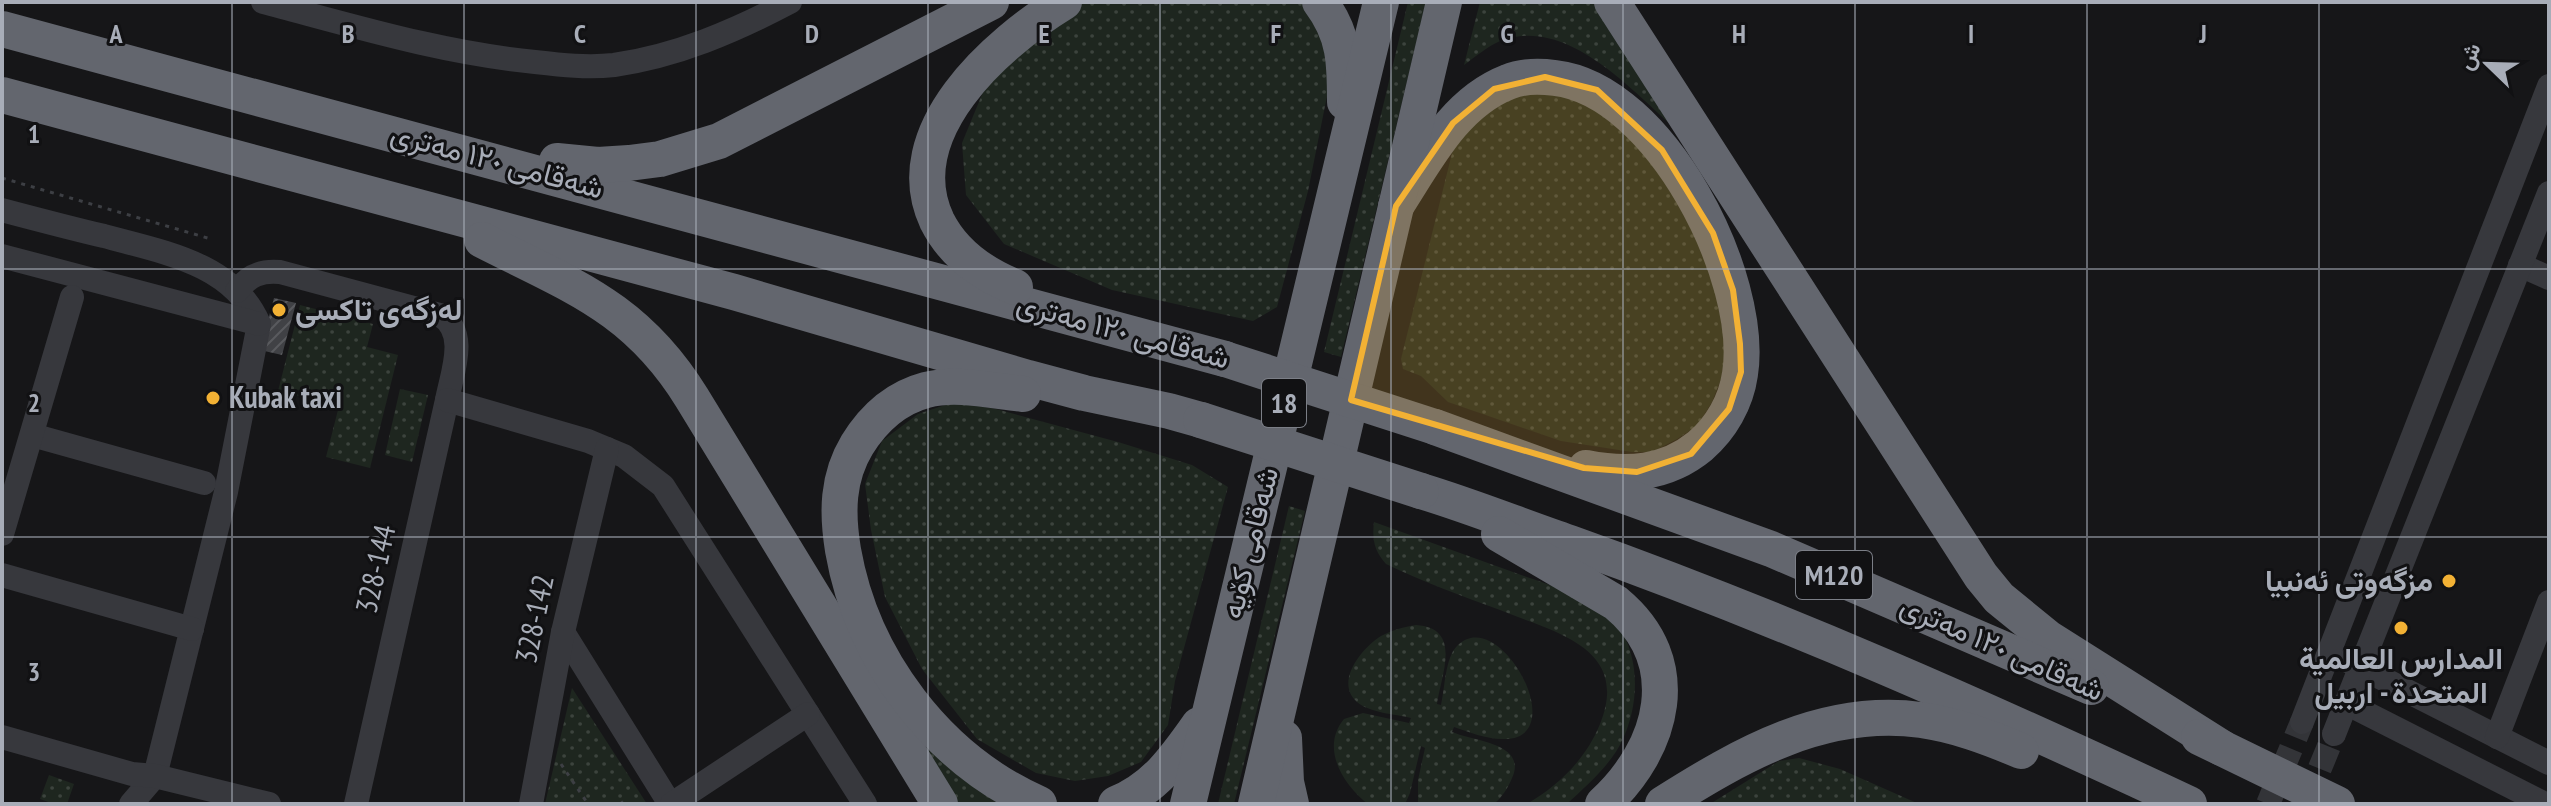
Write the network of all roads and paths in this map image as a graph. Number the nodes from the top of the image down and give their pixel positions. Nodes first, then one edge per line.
1 (263, 2) edge
2 (790, 2) edge
3 (991, 2) edge
4 (1064, 2) edge
5 (1320, 2) edge
6 (1381, 2) edge
7 (1444, 2) edge
8 (1612, 2) edge
9 (356, 14) edge
10 (2, 29) edge
11 (2549, 86) edge
12 (2, 95) edge
13 (459, 151) junction
14 (1344, 161) junction
15 (2, 178) edge
16 (2549, 193) edge
17 (413, 204) junction
18 (1396, 206) junction
19 (2, 210) edge
20 (211, 239) dead end
21 (2, 256) edge
22 (2520, 265) junction
23 (2549, 278) edge
24 (237, 291) junction
25 (72, 297) dead end
26 (259, 324) junction
27 (1186, 348) junction
28 (447, 400) junction
29 (1185, 415) junction
30 (1449, 431) junction
31 (32, 435) junction
32 (607, 449) junction
33 (204, 483) dead end
34 (1427, 493) junction
35 (2, 534) edge
36 (2, 575) edge
37 (2549, 602) edge
38 (192, 629) junction
39 (563, 632) junction
40 (2328, 652) junction
41 (2360, 667) junction
42 (1282, 701) junction
43 (2346, 703) junction
44 (1209, 711) junction
45 (808, 714) junction
46 (2302, 722) tunnel mouth
47 (2334, 734) tunnel mouth
48 (2, 737) edge
49 (2497, 737) junction
50 (2222, 748) junction
51 (558, 760) dead end
52 (2549, 763) edge
53 (100, 766) junction
54 (155, 776) junction
55 (122, 804) edge
56 (131, 804) edge
57 (269, 804) edge
58 (356, 804) edge
59 (531, 804) edge
60 (588, 804) edge
61 (620, 804) edge
62 (627, 804) edge
63 (671, 804) edge
64 (865, 804) edge
65 (940, 804) edge
66 (1039, 804) edge
67 (1116, 804) edge
68 (1188, 804) edge
69 (1256, 804) edge
70 (1291, 804) edge
71 (1603, 804) edge
72 (1663, 804) edge
73 (2173, 804) edge
74 (2189, 804) edge
75 (2337, 804) edge
76 (2545, 804) edge

1 - 9 street
2 - 9 street
3 - 13 highway
4 - 27 highway
5 - 14 highway
6 - 14 highway, شەقامی کۆیە / 18
7 - 18 highway, 18
8 - 50 highway
10 - 13 highway, شەقامی ١٢٠ مەتری
11 - 40 street
12 - 17 highway, شەقامی ١٢٠ مەتری
13 - 27 highway, شەقامی ١٢٠ مەتری
14 - 44 highway, شەقامی کۆیە / 18
15 - 20 path
16 - 22 street
17 - 29 highway, شەقامی ١٢٠ مەتری
17 - 65 highway
18 - 30 highway
18 - 42 highway, 18
19 - 24 street
21 - 26 street
22 - 23 street
22 - 41 street
24 - 26 street
24 - 28 street, 328-144
25 - 31 street
26 - 38 street
27 - 30 highway, شەقامی ١٢٠ مەتری / M120, bridge
28 - 32 street
28 - 58 street, 328-144
29 - 34 highway, شەقامی ١٢٠ مەتری / M120, bridge
29 - 66 highway
30 - 50 highway, شەقامی ١٢٠ مەتری / M120
31 - 33 street
31 - 35 street
32 - 39 street, 328-142
32 - 45 street
34 - 71 highway
34 - 74 highway, شەقامی ١٢٠ مەتری / M120
36 - 38 street
37 - 49 street
38 - 54 street
39 - 59 street, 328-142
39 - 63 street
40 - 41 street
40 - 46 street
41 - 43 street
41 - 49 street
42 - 69 highway, 18
42 - 70 highway
43 - 47 street
43 - 76 street
44 - 67 highway
44 - 68 highway, شەقامی کۆیە / 18
45 - 63 street
45 - 64 street
48 - 53 street
49 - 52 street
50 - 75 highway, شەقامی ١٢٠ مەتری / M120
51 - 60 path
53 - 54 street
53 - 55 street
54 - 56 street
54 - 57 street
61 - 62 path
72 - 73 highway

